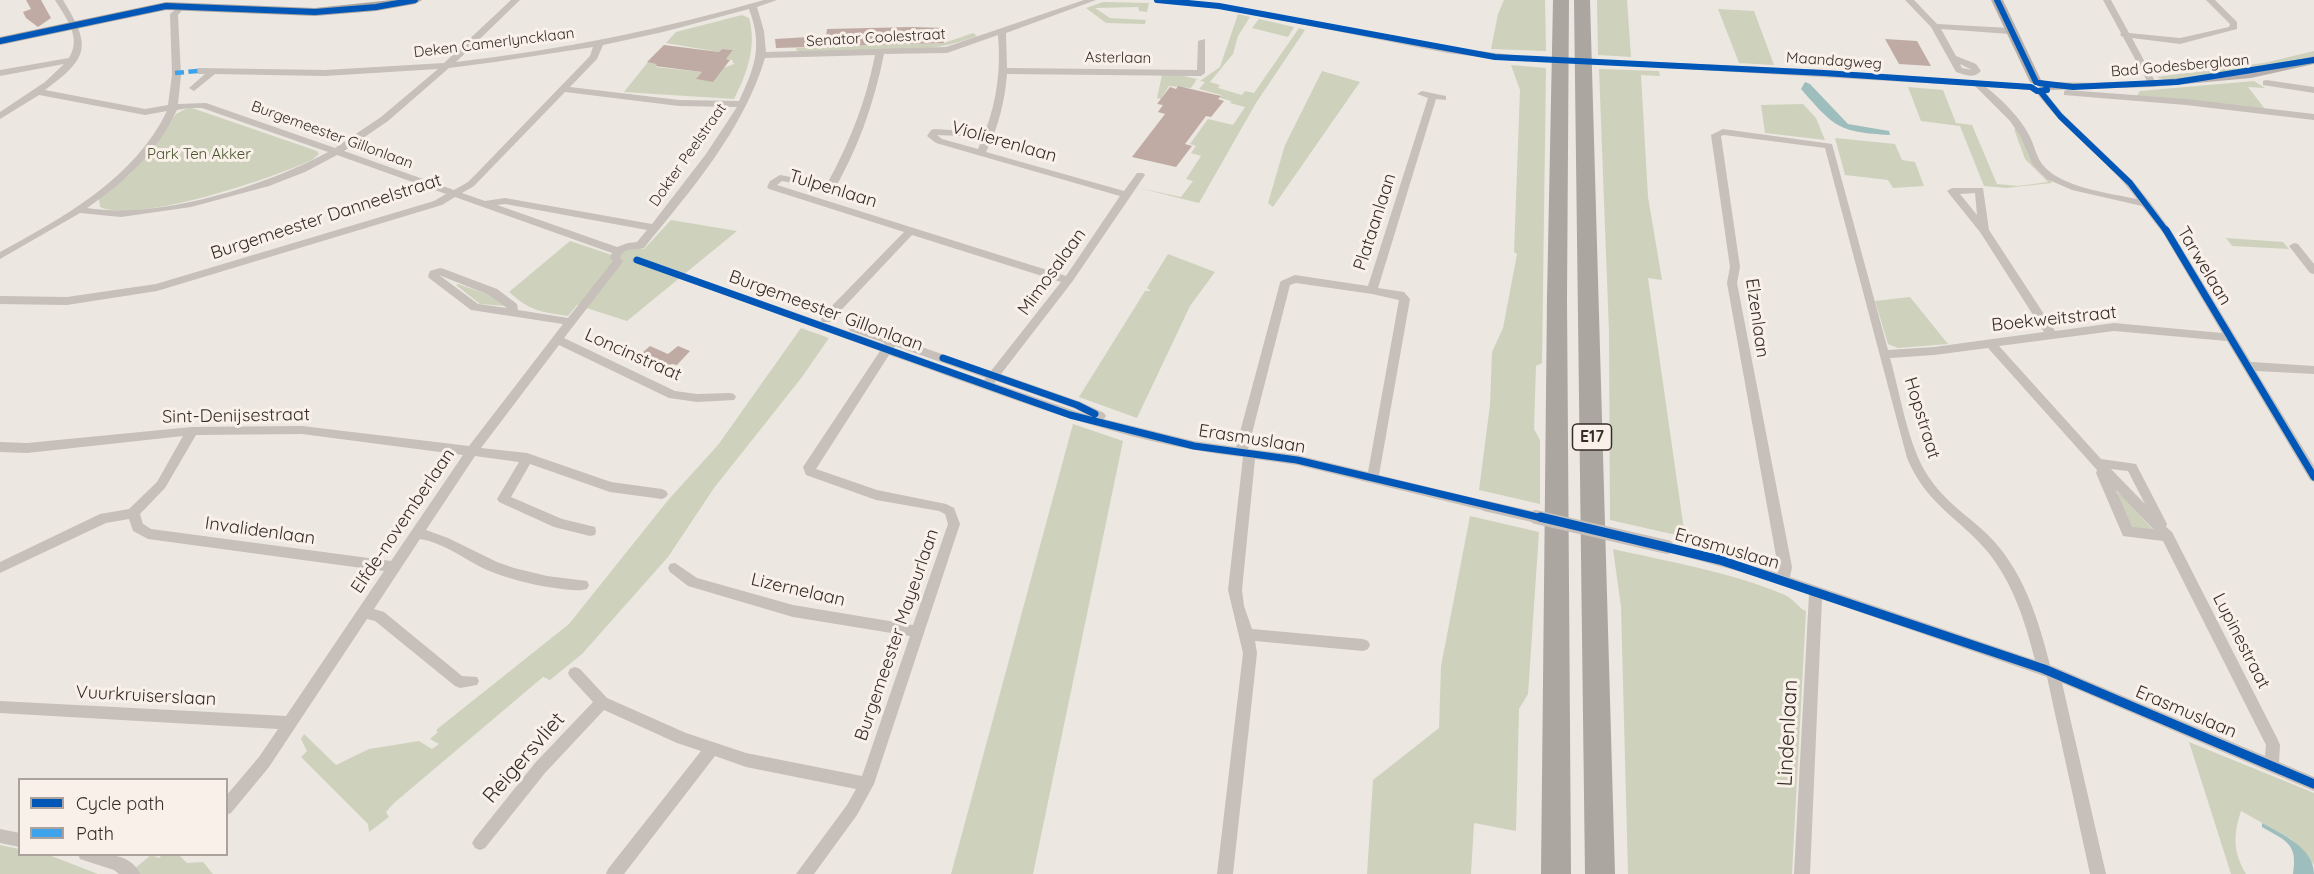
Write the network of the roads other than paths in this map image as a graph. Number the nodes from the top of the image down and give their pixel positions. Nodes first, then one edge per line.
1 (59, 0) edge
2 (415, 0) edge
3 (516, 0) edge
4 (773, 0) edge
5 (1092, 0) edge
6 (1157, 0) edge
7 (1561, 0) edge
8 (1582, 0) edge
9 (1909, 0) edge
10 (1997, 0) edge
11 (2107, 0) edge
12 (2210, 0) edge
13 (1220, 3) edge
14 (174, 4) edge
15 (753, 6) junction
16 (73, 24) junction
17 (1935, 26) junction
18 (2010, 31) junction
19 (1002, 33) junction
20 (2124, 34) junction
21 (0, 41) edge
22 (1202, 41) dead end
23 (599, 42) junction
24 (880, 52) junction
25 (761, 55) junction
26 (1512, 58) dead end
27 (1956, 59) dead end
28 (72, 60) junction
29 (2314, 60) edge
30 (1635, 64) dead end
31 (445, 65) junction
32 (1002, 70) junction
33 (198, 71) dead end
34 (213, 71) junction
35 (0, 73) edge
36 (2152, 83) junction
37 (2266, 83) dead end
38 (1979, 85) junction
39 (2113, 86) junction
40 (2038, 87) junction
41 (194, 88) dead end
42 (563, 89) junction
43 (2314, 90) edge
44 (39, 92) junction
45 (2067, 93) dead end
46 (1432, 96) dead end
47 (2123, 96) junction
48 (742, 104) junction
49 (172, 109) junction
50 (0, 116) edge
51 (2314, 117) edge
52 (990, 135) junction
53 (1827, 144) joint
54 (982, 151) junction
55 (335, 153) junction
56 (1140, 175) dead end
57 (830, 187) junction
58 (455, 194) junction
59 (1127, 195) junction
60 (822, 202) junction
61 (481, 204) junction
62 (2146, 204) junction
63 (78, 210) junction
64 (654, 228) junction
65 (911, 230) junction
66 (1984, 230) dead end
67 (2294, 246) dead end
68 (640, 254) junction
69 (0, 256) edge
70 (618, 256) junction
71 (2314, 271) edge
72 (1068, 280) junction
73 (1372, 290) junction
74 (0, 300) edge
75 (512, 312) junction
76 (826, 319) junction
77 (572, 322) junction
78 (2052, 336) junction
79 (2229, 337) junction
80 (558, 340) junction
81 (889, 344) junction
82 (1991, 344) junction
83 (1884, 354) junction
84 (2246, 366) junction
85 (2314, 370) edge
86 (990, 381) junction
87 (730, 397) dead end
88 (192, 431) junction
89 (1143, 433) joint
90 (0, 447) edge
91 (472, 451) junction
92 (1245, 453) junction
93 (527, 458) junction
94 (2098, 463) junction
95 (1373, 477) junction
96 (2314, 477) edge
97 (662, 494) dead end
98 (133, 513) junction
99 (591, 531) dead end
100 (416, 533) junction
101 (2167, 536) junction
102 (393, 567) junction
103 (0, 568) edge
104 (675, 568) dead end
105 (1783, 580) junction
106 (582, 585) dead end
107 (1816, 593) junction
108 (363, 612) junction
109 (918, 632) junction
110 (1249, 635) junction
111 (1364, 645) dead end
112 (2049, 671) junction
113 (575, 673) dead end
114 (472, 681) dead end
115 (602, 702) junction
116 (0, 707) edge
117 (291, 723) junction
118 (712, 749) junction
119 (2271, 765) junction
120 (867, 784) junction
121 (2314, 784) edge
122 (228, 806) edge
123 (0, 836) edge
124 (18, 840) edge
125 (480, 843) dead end
126 (90, 856) edge
127 (132, 874) edge
128 (614, 874) edge
129 (804, 874) edge
130 (1225, 874) edge
131 (1556, 874) edge
132 (1600, 874) edge
133 (1802, 874) edge
134 (2098, 874) edge

1 - 16 street
2 - 14 main road
3 - 31 street
4 - 15 street, Deken Camerlyncklaan
5 - 19 street, Senator Coolestraat
6 - 13 street
7 - 131 highway, E17
8 - 132 highway, E17
9 - 17 street
10 - 18 street
11 - 20 street
12 - 20 street
13 - 26 street
14 - 16 main road
14 - 49 street
15 - 23 street, Deken Camerlyncklaan
15 - 25 street, Dokter Peelstraat
16 - 21 main road
16 - 28 street
17 - 18 street
17 - 27 street
18 - 40 street
19 - 24 street, Senator Coolestraat
19 - 32 street
20 - 36 street
22 - 32 street, Asterlaan
23 - 31 street, Deken Camerlyncklaan
23 - 42 street, Burgemeester Danneelstraat
24 - 25 street, Senator Coolestraat
24 - 57 street
25 - 48 street, Dokter Peelstraat
28 - 35 street
28 - 44 street
29 - 36 street, Bad Godesberglaan
30 - 38 street, Maandagweg
31 - 34 street, Deken Camerlyncklaan
31 - 55 street
32 - 52 street
33 - 34 street, Deken Camerlyncklaan
34 - 41 street
36 - 39 street, Bad Godesberglaan
37 - 43 street
38 - 40 street, Maandagweg
38 - 62 street
39 - 40 street, Bad Godesberglaan
39 - 47 street
40 - 62 street, Tarwelaan
42 - 48 street
42 - 58 street, Burgemeester Danneelstraat
44 - 49 street, Burgemeester Gillonlaan
44 - 50 street
45 - 47 street
46 - 73 street, Plataanlaan
47 - 51 street
48 - 64 street, Dokter Peelstraat
49 - 55 street, Burgemeester Gillonlaan
49 - 63 street
52 - 54 street
52 - 54 street, Violierenlaan
53 - 83 street, Hopstraat
53 - 105 street, Elzenlaan
54 - 59 street, Violierenlaan
55 - 58 street, Burgemeester Gillonlaan
55 - 63 street
56 - 59 street, Mimosalaan
57 - 60 street
57 - 60 street, Tulpenlaan
58 - 61 street, Burgemeester Gillonlaan
58 - 74 street, Burgemeester Danneelstraat
59 - 72 street, Mimosalaan
60 - 65 street, Tulpenlaan
61 - 64 street, Burgemeester Gillonlaan
61 - 70 street, Burgemeester Gillonlaan
62 - 79 street, Tarwelaan
63 - 69 street
64 - 68 street, Dokter Peelstraat
65 - 72 street, Tulpenlaan
65 - 76 street
66 - 78 street
67 - 71 street
68 - 70 street, Burgemeester Gillonlaan
68 - 70 street
68 - 76 street, Burgemeester Gillonlaan
68 - 81 street, Burgemeester Gillonlaan
70 - 77 street, Elfde-novemberlaan
72 - 86 street, Mimosalaan
73 - 92 street
73 - 95 street, Plataanlaan
75 - 75 street
75 - 77 street
76 - 81 street, Burgemeester Gillonlaan
77 - 80 street, Elfde-novemberlaan
78 - 79 street, Boekweitstraat
78 - 82 street, Boekweitstraat
79 - 84 street, Tarwelaan
80 - 87 street, Loncinstraat
80 - 91 street, Elfde-novemberlaan
81 - 86 street, Burgemeester Gillonlaan
81 - 109 street, Burgemeester Mayeurlaan
82 - 83 street, Boekweitstraat
82 - 94 street, Lupinestraat
83 - 112 street, Hopstraat
84 - 85 street
84 - 96 street, Tarwelaan
86 - 89 street, Burgemeester Gillonlaan
88 - 90 street, Sint-Denijsestraat
88 - 91 street, Sint-Denijsestraat
88 - 98 street
89 - 92 street, Erasmuslaan
91 - 93 street, Sint-Denijsestraat
91 - 100 street, Elfde-novemberlaan
92 - 95 street, Erasmuslaan
92 - 110 street
93 - 97 street, Sint-Denijsestraat
93 - 99 street
94 - 101 street, Lupinestraat
94 - 101 street, Lupinestraat
94 - 101 street, Lupinestraat
95 - 105 street, Erasmuslaan, bridge
98 - 102 street, Invalidenlaan
98 - 103 street
100 - 102 street, Elfde-novemberlaan
100 - 106 street
101 - 119 street, Lupinestraat
102 - 108 street, Elfde-novemberlaan
104 - 109 street, Lizernelaan
105 - 107 street, Erasmuslaan
107 - 112 street, Erasmuslaan
107 - 133 street, Lindenlaan
108 - 114 street
108 - 117 street, Elfde-novemberlaan
109 - 120 street, Burgemeester Mayeurlaan
110 - 111 street
110 - 130 street
112 - 119 street, Erasmuslaan
112 - 134 street, Hopstraat
113 - 115 street
115 - 118 street
115 - 125 street, Reigersvliet
116 - 117 street, Vuurkruiserslaan
117 - 122 street, Elfde-novemberlaan
118 - 120 street
118 - 128 street
119 - 121 street, Erasmuslaan
120 - 129 street, Burgemeester Mayeurlaan
123 - 124 street
126 - 127 street

